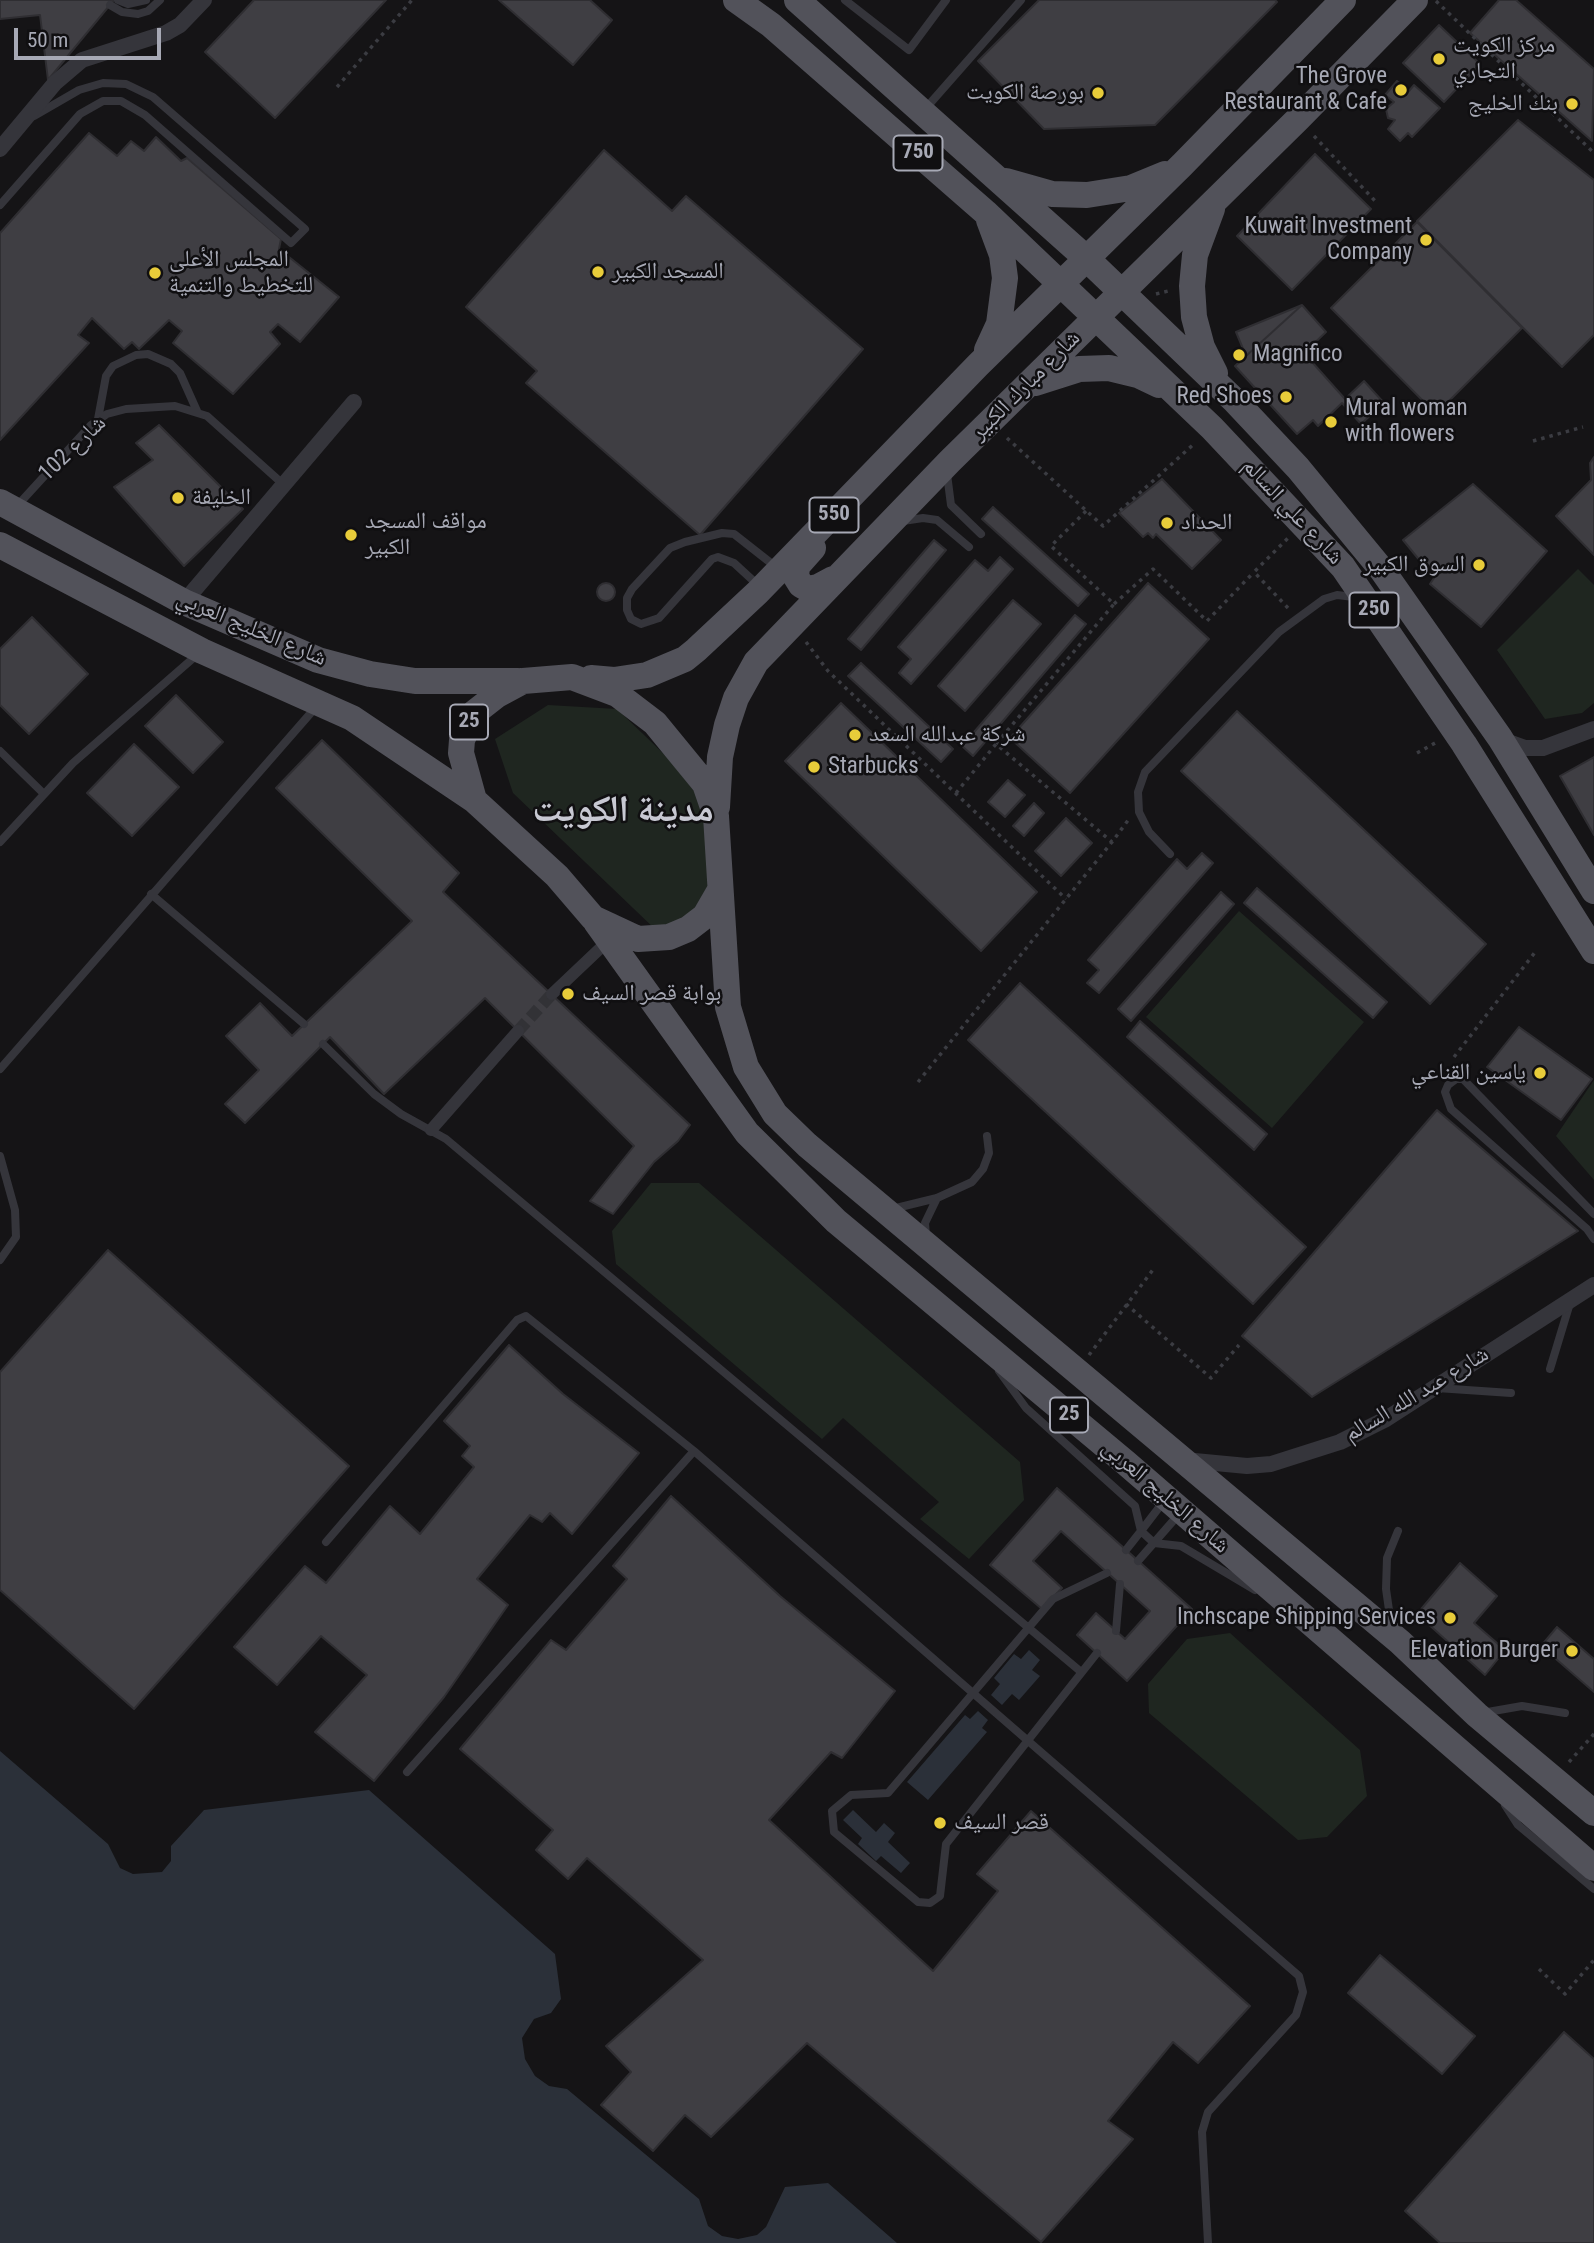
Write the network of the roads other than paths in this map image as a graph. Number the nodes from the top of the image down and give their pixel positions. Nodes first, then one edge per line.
1 (118, 0) edge
2 (146, 0) edge
3 (160, 0) edge
4 (204, 0) edge
5 (736, 0) edge
6 (845, 0) edge
7 (946, 0) edge
8 (1021, 0) edge
9 (1343, 0) edge
10 (1415, 0) edge
11 (798, 1) edge
12 (110, 5) dead end
13 (922, 113) junction
14 (20, 124) junction
15 (0, 149) edge
16 (1182, 165) junction
17 (991, 175) junction
18 (1218, 197) junction
19 (0, 205) edge
20 (985, 212) junction
21 (1087, 259) junction
22 (1062, 285) junction
23 (1121, 291) junction
24 (1096, 316) junction
25 (978, 365) junction
26 (1024, 389) junction
27 (1234, 400) junction
28 (354, 402) dead end
29 (1187, 406) junction
30 (197, 411) junction
31 (99, 419) junction
32 (950, 461) junction
33 (284, 485) junction
34 (848, 502) junction
35 (6, 506) edge
36 (881, 531) junction
37 (981, 534) dead end
38 (0, 545) edge
39 (969, 547) dead end
40 (838, 576) junction
41 (770, 579) junction
42 (184, 602) junction
43 (1370, 604) junction
44 (202, 651) junction
45 (572, 677) junction
46 (523, 681) junction
47 (319, 704) junction
48 (1594, 729) edge
49 (1500, 738) junction
50 (0, 751) edge
51 (43, 793) junction
52 (474, 800) junction
53 (716, 816) junction
54 (0, 842) edge
55 (1170, 854) dead end
56 (720, 890) junction
57 (1594, 891) edge
58 (151, 894) junction
59 (593, 918) junction
60 (609, 940) junction
61 (1594, 951) edge
62 (552, 994) tunnel mouth
63 (304, 1024) dead end
64 (518, 1031) tunnel mouth
65 (323, 1044) dead end
66 (0, 1069) edge
67 (431, 1130) junction
68 (988, 1136) dead end
69 (0, 1156) edge
70 (937, 1198) junction
71 (886, 1210) junction
72 (1594, 1214) edge
73 (1594, 1239) edge
74 (927, 1246) junction
75 (0, 1261) edge
76 (1594, 1285) edge
77 (1571, 1300) junction
78 (972, 1334) junction
79 (1549, 1369) dead end
80 (1434, 1388) junction
81 (1511, 1393) dead end
82 (694, 1451) junction
83 (1185, 1460) junction
84 (1174, 1505) junction
85 (1141, 1531) junction
86 (1398, 1531) dead end
87 (326, 1542) dead end
88 (1154, 1543) junction
89 (1126, 1550) dead end
90 (1138, 1561) dead end
91 (1107, 1573) dead end
92 (1120, 1584) dead end
93 (1028, 1625) junction
94 (1314, 1626) junction
95 (1116, 1631) dead end
96 (1400, 1642) junction
97 (1097, 1653) dead end
98 (1080, 1671) junction
99 (974, 1690) junction
100 (1565, 1713) dead end
101 (1477, 1715) junction
102 (1027, 1739) junction
103 (1479, 1768) junction
104 (408, 1772) dead end
105 (1594, 1813) edge
106 (1594, 1868) edge
107 (1594, 1889) edge
108 (1208, 2243) edge

1 - 2 lane
3 - 12 lane
4 - 14 street
5 - 20 main road, 750
6 - 7 lane
8 - 13 lane
9 - 16 main road, شارع مبارك الكبير / 550
10 - 18 main road, شارع مبارك الكبير / 550
11 - 13 main road, 750
13 - 17 main road, 750
14 - 15 street
14 - 19 lane
16 - 17 main road
16 - 21 main road, شارع مبارك الكبير / 550
17 - 21 main road, 750
18 - 23 main road, شارع مبارك الكبير / 550
18 - 27 main road
20 - 22 main road, 750
20 - 25 main road
21 - 22 main road, شارع مبارك الكبير / 550
21 - 23 main road, شارع علي السالم / 250
22 - 24 main road, شارع علي السالم / 250
22 - 25 main road, شارع مبارك الكبير / 550
23 - 24 main road, شارع مبارك الكبير / 550
23 - 27 main road, شارع علي السالم / 250
24 - 26 main road, شارع مبارك الكبير / 550
24 - 29 main road, شارع علي السالم / 250
25 - 34 main road, شارع مبارك الكبير / 550
26 - 29 main road
26 - 32 main road, شارع مبارك الكبير / 550
27 - 49 main road, شارع علي السالم / 250
28 - 33 street
29 - 43 main road, شارع علي السالم / 250
30 - 31 lane, شارع 102
30 - 31 lane
30 - 33 lane, شارع 102
31 - 35 lane, شارع 102
32 - 36 main road, شارع مبارك الكبير / 550
32 - 37 lane
33 - 42 street
34 - 40 main road
34 - 41 main road, شارع مبارك الكبير / 550
35 - 42 main road, شارع الخليج العربي / 25
36 - 39 lane
36 - 40 main road, شارع مبارك الكبير / 550
38 - 44 main road, شارع الخليج العربي / 25
40 - 53 main road, شارع مبارك الكبير / 550
41 - 41 lane
41 - 45 main road, شارع مبارك الكبير / 550
42 - 46 main road, شارع الخليج العربي / 25
43 - 55 lane
43 - 61 main road, شارع علي السالم / 250
44 - 47 main road, شارع الخليج العربي / 25
44 - 51 lane
45 - 46 main road, 25
45 - 53 main road, 25
46 - 52 main road, 25
47 - 52 main road, شارع الخليج العربي / 25
47 - 58 lane
48 - 49 street
49 - 57 main road, شارع علي السالم / 250
50 - 51 lane
51 - 54 lane
52 - 59 main road, 25
53 - 56 main road, 25
56 - 59 main road, 25
56 - 71 main road, شارع الخليج العربي / 25
58 - 63 lane
58 - 66 lane
59 - 60 main road, شارع الخليج العربي / 25
60 - 62 street
60 - 78 main road, شارع الخليج العربي / 25
64 - 67 street
65 - 67 lane
67 - 93 lane
68 - 70 lane
69 - 75 lane
70 - 71 lane
70 - 74 lane
71 - 74 main road, شارع الخليج العربي / 25
72 - 73 lane
74 - 83 main road, شارع الخليج العربي / 25
76 - 77 street, شارع عبد الله السالم
77 - 79 lane
77 - 80 street, شارع عبد الله السالم
78 - 84 main road, شارع الخليج العربي / 25
78 - 85 lane
80 - 81 lane
80 - 83 street, شارع عبد الله السالم
82 - 87 lane
82 - 99 lane
82 - 104 lane
83 - 96 main road, شارع الخليج العربي / 25
84 - 85 lane
84 - 88 lane
84 - 94 main road, شارع الخليج العربي / 25
85 - 88 lane
85 - 89 lane
86 - 96 lane
88 - 90 lane
88 - 94 lane
91 - 93 lane
92 - 95 lane
93 - 98 lane
93 - 99 lane
94 - 103 main road, شارع الخليج العربي / 25
96 - 101 main road, شارع الخليج العربي / 25
97 - 98 lane
98 - 102 lane
99 - 102 lane
99 - 102 lane
100 - 101 lane
101 - 105 main road, شارع الخليج العربي / 25
102 - 108 lane
103 - 106 main road, شارع الخليج العربي / 25
103 - 107 lane

